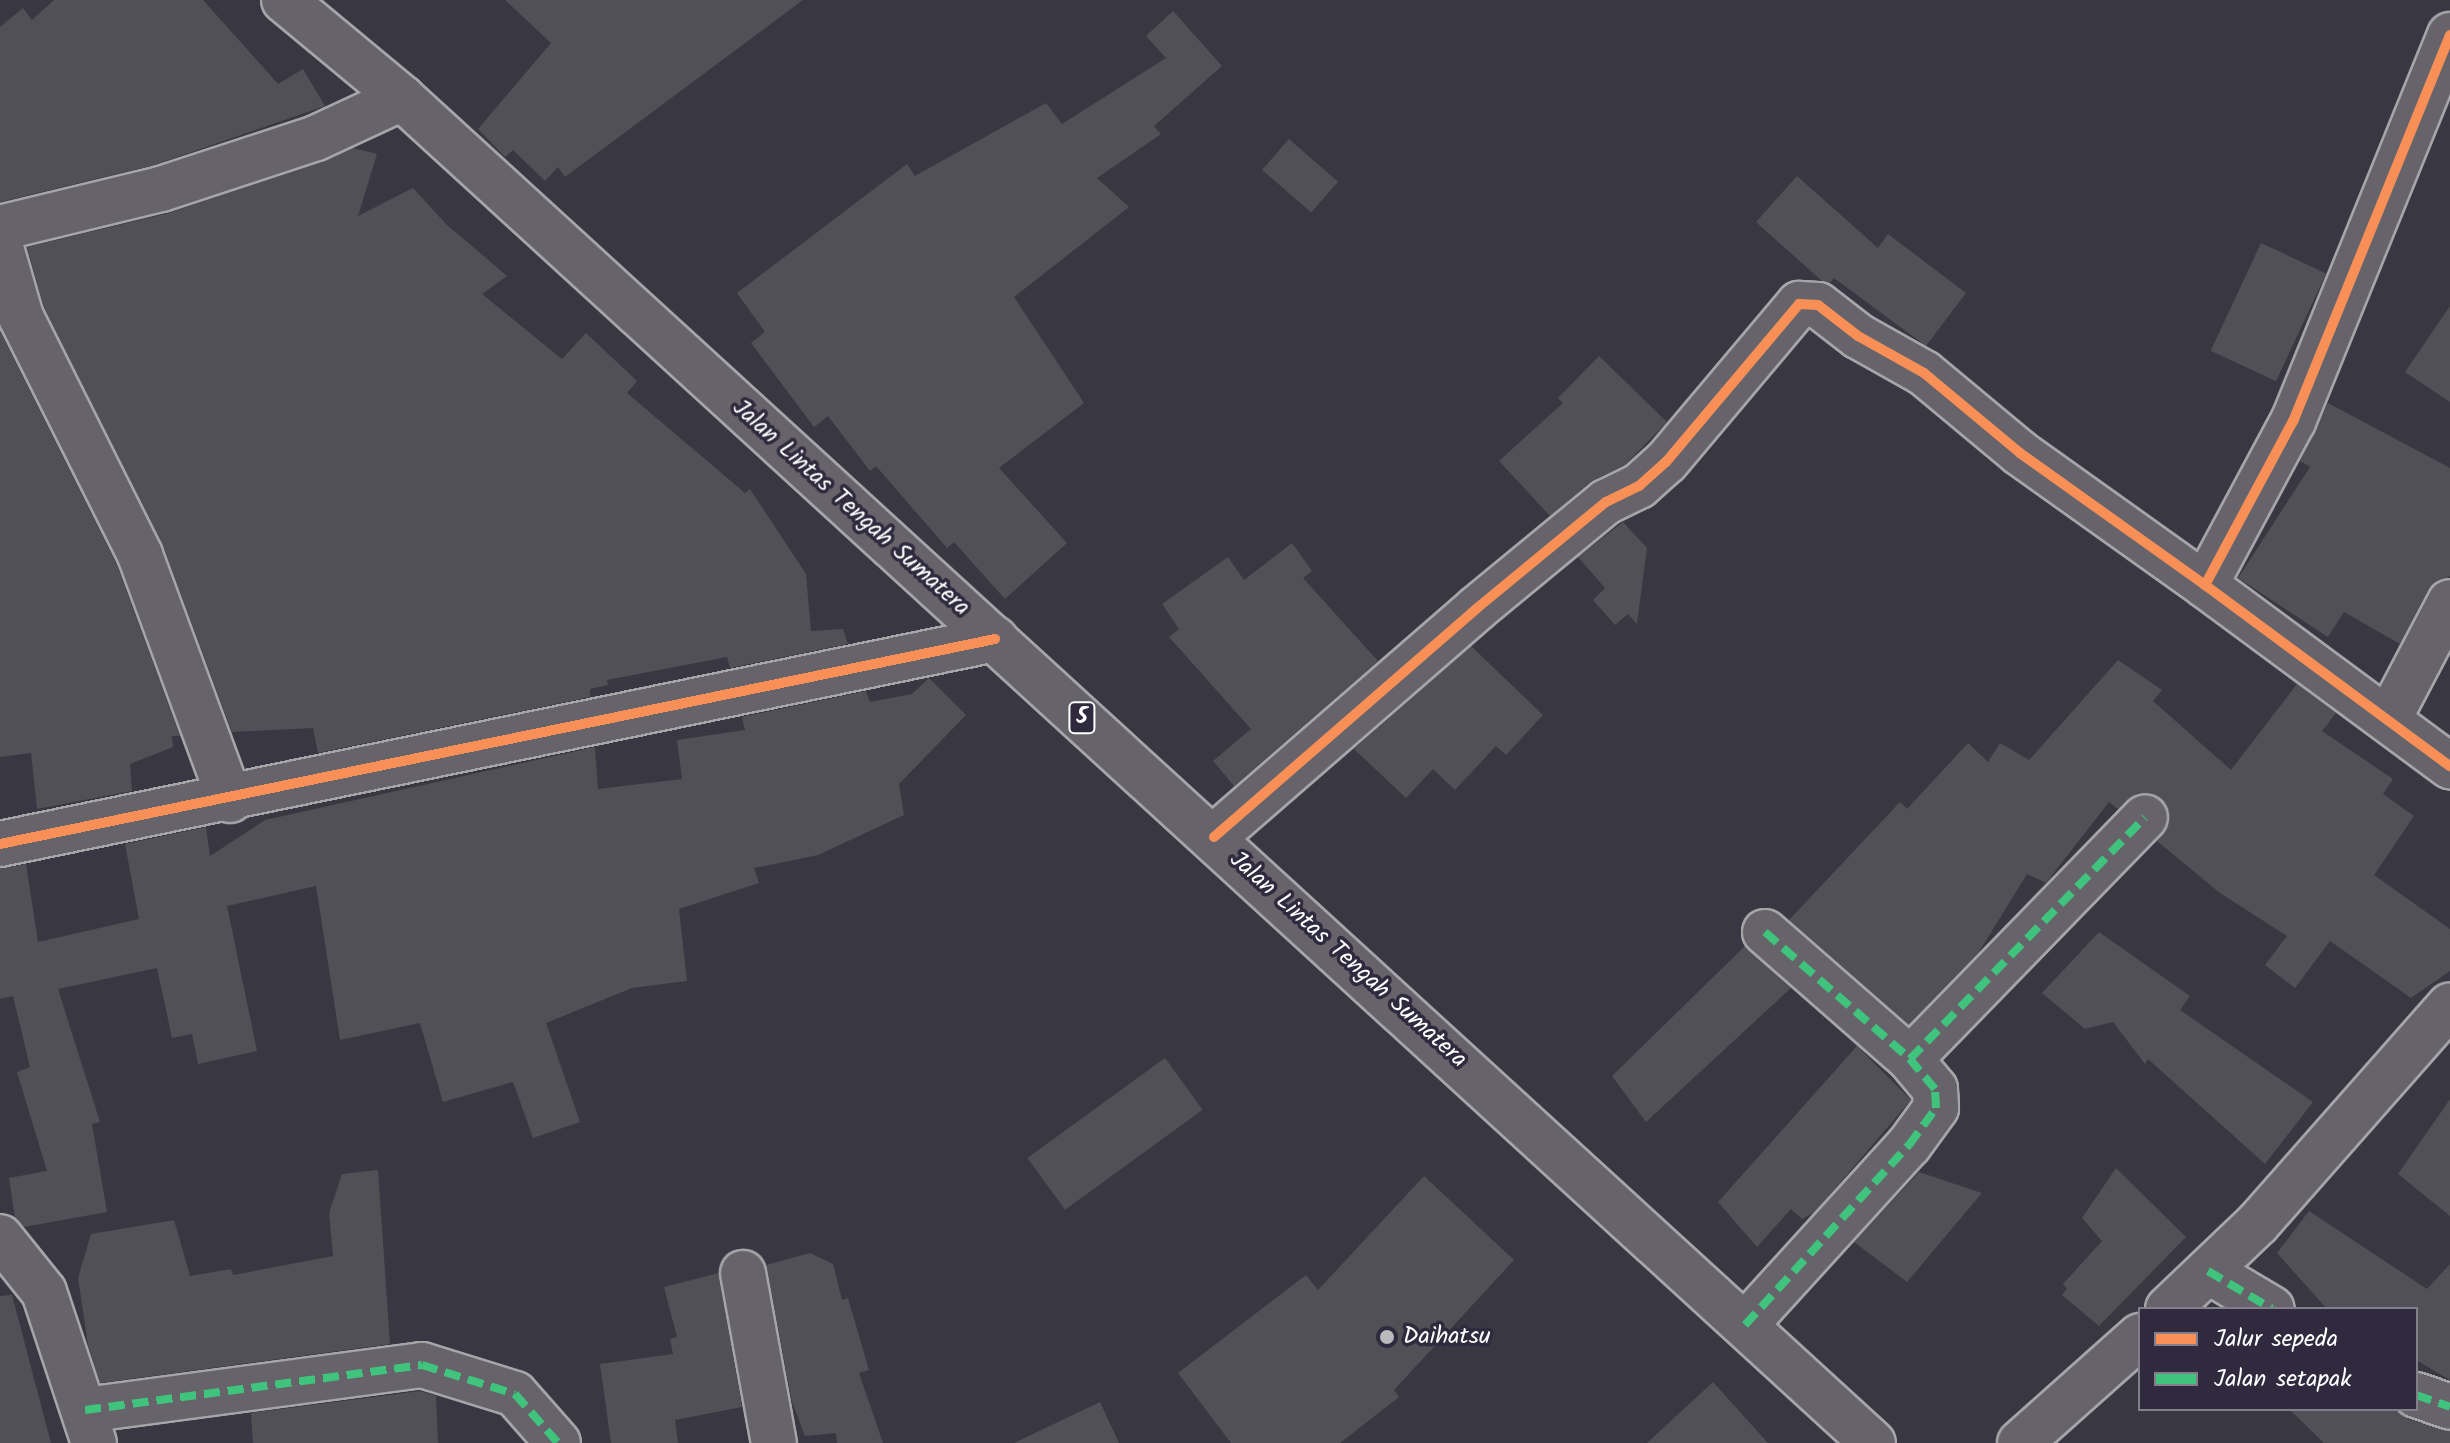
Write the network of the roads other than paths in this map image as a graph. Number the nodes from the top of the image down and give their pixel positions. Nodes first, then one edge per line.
1 (284, 0) edge
2 (2450, 35) edge
3 (402, 98) junction
4 (0, 228) edge
5 (0, 244) edge
6 (2205, 585) junction
7 (2450, 602) edge
8 (995, 639) junction
9 (2388, 720) junction
10 (2450, 766) edge
11 (230, 800) junction
12 (2145, 817) dead end
13 (1214, 837) junction
14 (0, 844) edge
15 (1765, 932) dead end
16 (2450, 1005) edge
17 (1910, 1059) junction
18 (0, 1237) edge
19 (2208, 1271) junction
20 (743, 1273) dead end
21 (2170, 1307) edge
22 (2269, 1307) edge
23 (1745, 1325) junction
24 (2138, 1338) edge
25 (2418, 1396) edge
26 (2450, 1407) edge
27 (89, 1426) edge
28 (558, 1443) edge
29 (774, 1443) edge
30 (1873, 1443) edge
31 (2020, 1443) edge

1 - 3 main road, Jalan Lintas Tengah Sumatera / 5
2 - 6 main road
3 - 4 main road
3 - 8 main road, Jalan Lintas Tengah Sumatera / 5
5 - 11 main road
6 - 9 main road
6 - 13 main road
7 - 9 main road
8 - 11 main road
8 - 13 main road, Jalan Lintas Tengah Sumatera / 5
9 - 10 main road
11 - 14 main road
12 - 17 main road
13 - 23 main road, Jalan Lintas Tengah Sumatera / 5
15 - 17 main road
16 - 19 main road
17 - 23 main road
18 - 27 main road
19 - 21 main road
19 - 22 main road
20 - 29 main road
23 - 30 main road, Jalan Lintas Tengah Sumatera / 5
24 - 31 main road
25 - 26 main road
27 - 28 main road

